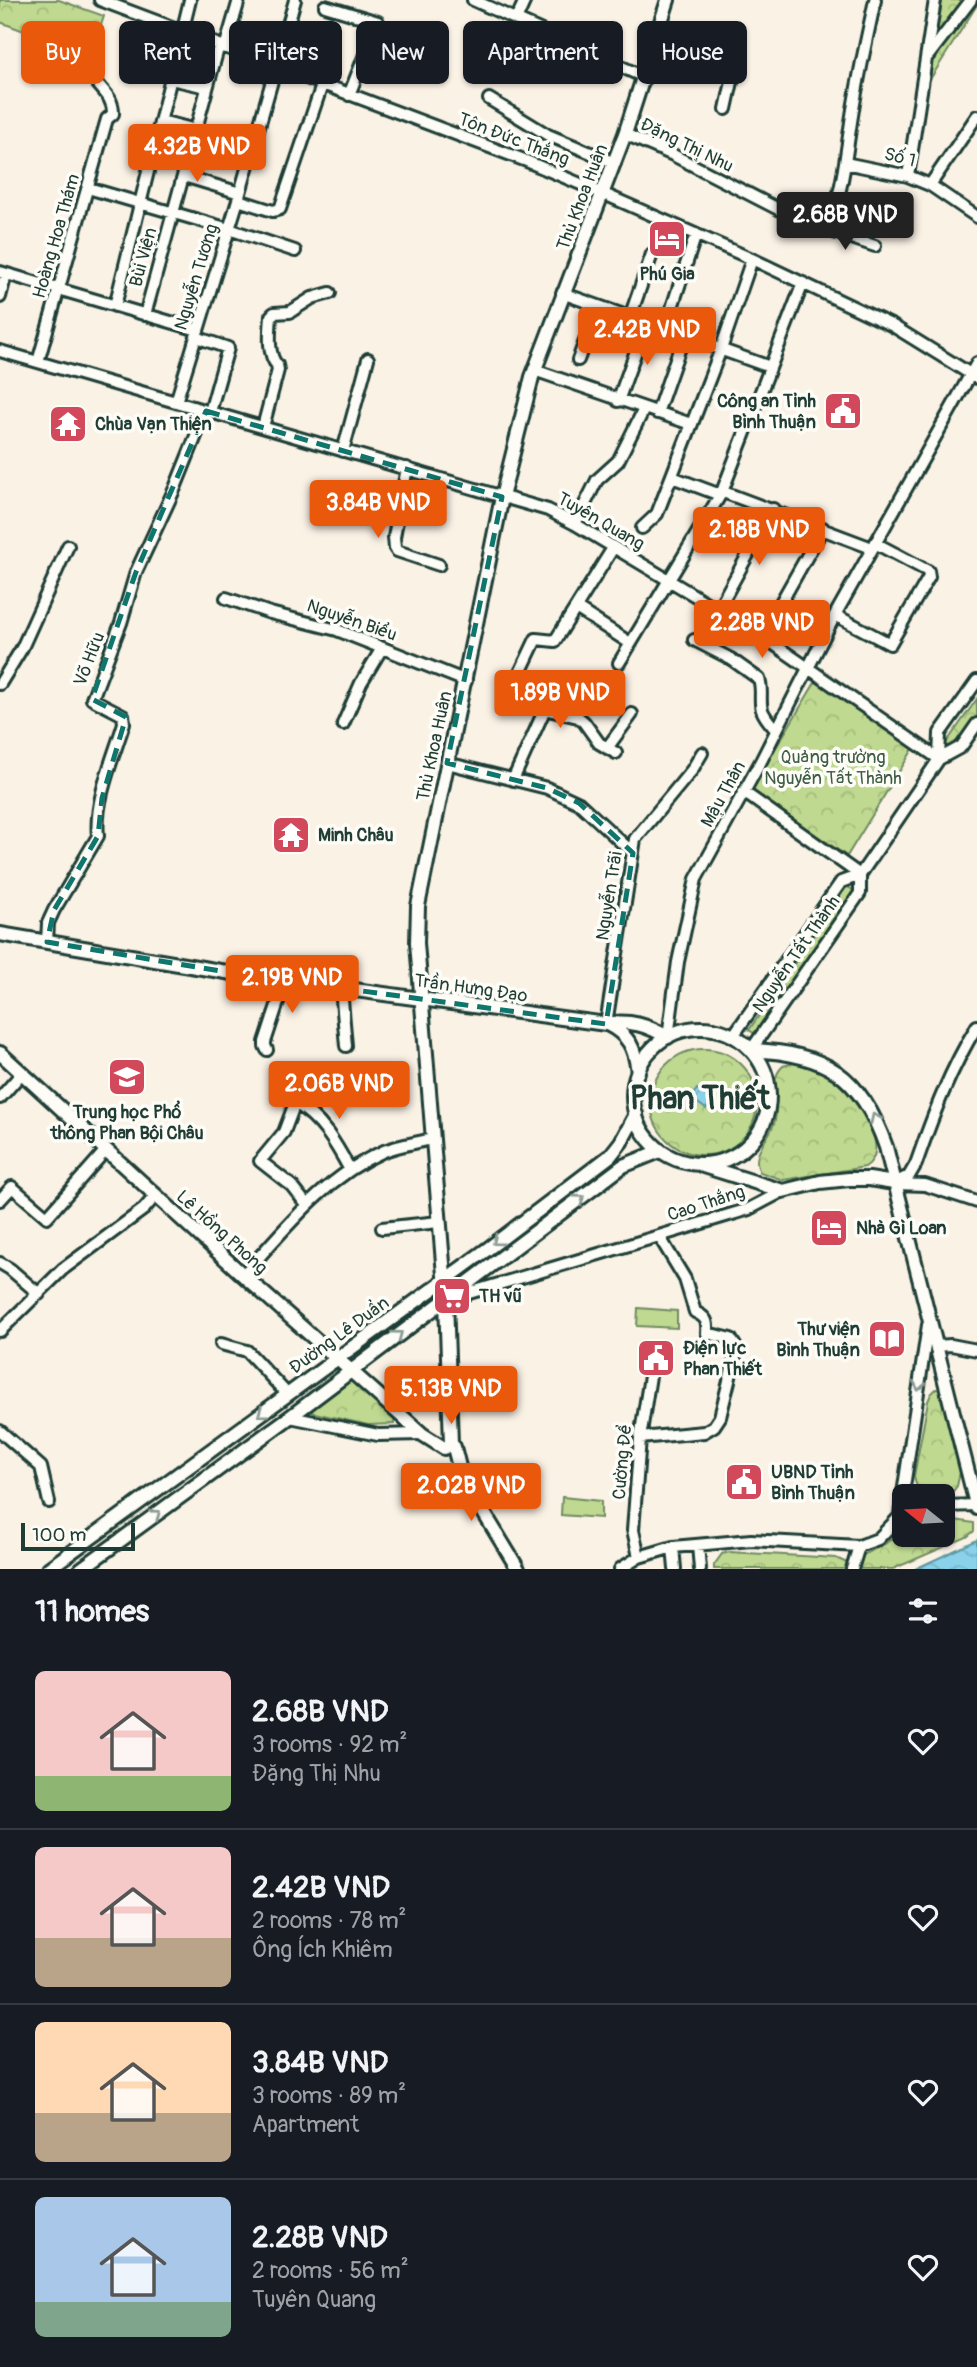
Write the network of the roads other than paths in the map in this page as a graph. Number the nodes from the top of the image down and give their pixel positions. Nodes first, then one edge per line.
1 (100, 0) edge
2 (190, 0) edge
3 (239, 0) edge
4 (295, 0) edge
5 (525, 0) edge
6 (668, 0) edge
7 (875, 0) edge
8 (935, 0) edge
9 (971, 0) edge
10 (476, 1) edge
11 (325, 6) dead end
12 (516, 20) junction
13 (156, 21) edge
14 (185, 21) edge
15 (289, 21) edge
16 (662, 21) edge
17 (215, 43) edge
18 (222, 46) junction
19 (229, 49) edge
20 (926, 58) junction
21 (637, 73) edge
22 (98, 84) edge
23 (170, 84) edge
24 (194, 84) edge
25 (272, 84) edge
26 (643, 84) edge
27 (731, 84) edge
28 (322, 85) joint
29 (207, 87) junction
30 (349, 95) junction
31 (489, 99) dead end
32 (726, 109) dead end
33 (977, 116) edge
34 (161, 121) junction
35 (196, 130) junction
36 (625, 134) junction
37 (615, 163) junction
38 (845, 163) junction
39 (184, 176) junction
40 (908, 176) junction
41 (930, 185) junction
42 (88, 188) junction
43 (604, 194) junction
44 (239, 196) junction
45 (141, 203) junction
46 (173, 212) junction
47 (977, 216) edge
48 (229, 229) junction
49 (825, 229) junction
50 (696, 234) junction
51 (875, 246) dead end
52 (295, 251) dead end
53 (652, 254) dead end
54 (752, 259) junction
55 (3, 273) edge
56 (803, 283) junction
57 (59, 289) junction
58 (330, 293) dead end
59 (562, 293) junction
60 (0, 297) edge
61 (115, 306) junction
62 (598, 306) junction
63 (145, 315) junction
64 (630, 317) junction
65 (646, 323) junction
66 (665, 330) junction
67 (197, 334) junction
68 (684, 336) junction
69 (721, 349) junction
70 (0, 351) edge
71 (368, 359) dead end
72 (578, 360) dead end
73 (38, 362) junction
74 (977, 363) edge
75 (770, 367) junction
76 (534, 370) junction
77 (973, 376) edge
78 (618, 401) junction
79 (176, 402) junction
80 (644, 409) junction
81 (208, 412) junction
82 (657, 413) junction
83 (691, 424) junction
84 (263, 427) junction
85 (343, 451) junction
86 (407, 468) junction
87 (672, 477) junction
88 (722, 492) junction
89 (502, 497) junction
90 (773, 509) junction
91 (575, 524) junction
92 (642, 528) dead end
93 (823, 528) junction
94 (874, 545) junction
95 (68, 546) dead end
96 (613, 548) junction
97 (439, 565) dead end
98 (668, 580) junction
99 (226, 598) dead end
100 (576, 608) junction
101 (717, 611) junction
102 (835, 615) junction
103 (762, 636) junction
104 (694, 640) dead end
105 (631, 643) junction
106 (382, 648) junction
107 (619, 663) dead end
108 (808, 666) junction
109 (466, 681) junction
110 (977, 681) edge
111 (0, 684) edge
112 (544, 711) junction
113 (632, 714) dead end
114 (343, 724) dead end
115 (977, 724) edge
116 (776, 730) junction
117 (702, 753) dead end
118 (939, 759) junction
119 (447, 764) junction
120 (513, 780) junction
121 (744, 793) junction
122 (633, 853) junction
123 (860, 875) junction
124 (0, 934) edge
125 (47, 942) junction
126 (285, 981) junction
127 (341, 988) junction
128 (422, 998) junction
129 (606, 1024) junction
130 (977, 1026) edge
131 (733, 1036) junction
132 (668, 1037) junction
133 (346, 1046) dead end
134 (267, 1050) dead end
135 (751, 1050) junction
136 (0, 1053) edge
137 (638, 1072) junction
138 (22, 1073) junction
139 (0, 1098) edge
140 (636, 1114) junction
141 (432, 1139) junction
142 (106, 1150) junction
143 (660, 1151) junction
144 (699, 1164) junction
145 (350, 1170) junction
146 (894, 1184) junction
147 (783, 1191) junction
148 (156, 1195) junction
149 (0, 1200) edge
150 (977, 1202) edge
151 (306, 1204) junction
152 (439, 1222) junction
153 (382, 1228) dead end
154 (659, 1236) junction
155 (0, 1264) edge
156 (243, 1275) junction
157 (444, 1280) junction
158 (39, 1294) junction
159 (446, 1300) junction
160 (929, 1318) junction
161 (0, 1331) edge
162 (221, 1344) dead end
163 (936, 1346) junction
164 (977, 1350) edge
165 (337, 1358) junction
166 (651, 1370) dead end
167 (351, 1371) junction
168 (288, 1394) junction
169 (290, 1417) junction
170 (0, 1431) edge
171 (422, 1434) junction
172 (640, 1438) junction
173 (449, 1448) junction
174 (905, 1484) edge
175 (49, 1502) dead end
176 (956, 1506) edge
177 (977, 1506) edge
178 (892, 1523) edge
179 (698, 1545) junction
180 (859, 1546) junction
181 (673, 1547) junction
182 (639, 1557) junction
183 (48, 1569) edge
184 (81, 1569) edge
185 (518, 1569) edge
186 (620, 1569) edge
187 (675, 1569) edge
188 (700, 1569) edge
189 (852, 1569) edge

1 - 13 street, Tôn Đức Thắng
2 - 14 street
3 - 18 street, Bùi Viện
4 - 15 street, Nguyễn Tương
5 - 12 street
6 - 16 main road, Thủ Khoa Huân
7 - 38 street
8 - 20 street
9 - 20 street
10 - 12 street
11 - 30 street
12 - 21 street
17 - 18 street, Tôn Đức Thắng
18 - 19 street, Tôn Đức Thắng
18 - 29 street, Bùi Viện
20 - 40 street
22 - 42 street, Hoàng Hoa Thám
23 - 34 street
24 - 29 street
25 - 44 street, Nguyễn Tương
26 - 36 main road, Thủ Khoa Huân
27 - 32 street
28 - 30 street, Tôn Đức Thắng
28 - 44 street
29 - 35 street, Bùi Viện
30 - 43 street, Tôn Đức Thắng
31 - 37 street
33 - 41 street
34 - 35 street
34 - 45 street
35 - 39 street, Bùi Viện
36 - 37 main road, Thủ Khoa Huân
36 - 49 street, Đặng Thị Nhu
37 - 43 main road, Thủ Khoa Huân
38 - 40 street, Số 1
38 - 49 street
39 - 44 street
39 - 46 street, Bùi Viện
40 - 41 street, Số 1
41 - 47 street, Số 1
42 - 45 street
42 - 57 street, Hoàng Hoa Thám
43 - 50 street, Tôn Đức Thắng
43 - 59 main road, Thủ Khoa Huân
44 - 48 street, Nguyễn Tương
45 - 46 street
45 - 61 street
46 - 48 street
46 - 63 street, Bùi Viện
48 - 52 street
48 - 67 street, Nguyễn Tương
49 - 51 street, Đặng Thị Nhu
50 - 54 street, Tôn Đức Thắng
50 - 66 street
53 - 64 street
54 - 56 street, Tôn Đức Thắng
54 - 69 street
55 - 57 street
55 - 60 street
56 - 75 street
56 - 77 street, Tôn Đức Thắng
57 - 61 street
57 - 73 street, Hoàng Hoa Thám
58 - 84 street
59 - 62 street
59 - 76 main road, Thủ Khoa Huân
61 - 63 street
62 - 64 street
62 - 72 street
63 - 67 street
64 - 65 street
65 - 66 street
65 - 78 street
66 - 68 street
67 - 79 street, Nguyễn Tương
67 - 81 street
68 - 69 street
68 - 82 street
69 - 75 street
69 - 83 street
70 - 73 street, Tuyên Quang
71 - 85 street
73 - 79 street, Tuyên Quang
74 - 77 street, Mậu Thân
75 - 88 street
76 - 78 street
76 - 89 main road, Thủ Khoa Huân
77 - 94 street, Mậu Thân
78 - 80 street
79 - 81 street, Tuyên Quang
80 - 82 street
80 - 91 street
81 - 84 street, Tuyên Quang
81 - 125 street, Võ Hữu
82 - 83 street
83 - 87 street
84 - 85 street, Tuyên Quang
85 - 86 street, Tuyên Quang
86 - 89 street, Tuyên Quang
86 - 97 street
87 - 88 street
87 - 92 street
88 - 90 street
88 - 98 street
89 - 91 street, Tuyên Quang
89 - 109 main road, Thủ Khoa Huân
90 - 93 street
90 - 101 street
91 - 96 street, Tuyên Quang
93 - 94 street
93 - 103 street
94 - 102 street, Mậu Thân
94 - 102 street
95 - 111 street
96 - 98 street, Tuyên Quang
96 - 100 street
98 - 101 street, Tuyên Quang
98 - 105 street
99 - 106 street, Nguyễn Biểu
100 - 105 street
100 - 112 street
101 - 103 street, Tuyên Quang
102 - 108 street, Mậu Thân
103 - 108 street, Tuyên Quang
104 - 116 street
105 - 107 street
106 - 109 street, Nguyễn Biểu
106 - 114 street
108 - 116 street, Mậu Thân
108 - 118 street, Tuyên Quang
109 - 119 main road, Thủ Khoa Huân
110 - 118 street, Nguyễn Tất Thành
112 - 113 street
112 - 120 street
115 - 118 street, Nguyễn Tất Thành
116 - 121 street, Mậu Thân
117 - 122 street, Nguyễn Trãi
118 - 123 street, Nguyễn Tất Thành
119 - 120 street
119 - 128 main road, Thủ Khoa Huân
120 - 122 street
121 - 123 street
121 - 132 street, Mậu Thân
122 - 129 street, Nguyễn Trãi
123 - 131 street, Nguyễn Tất Thành
123 - 135 street, Nguyễn Tất Thành
124 - 125 main road, Trần Hưng Đạo
125 - 126 main road, Trần Hưng Đạo
126 - 127 main road, Trần Hưng Đạo
126 - 134 street
127 - 128 main road, Trần Hưng Đạo
127 - 133 street
128 - 129 main road, Trần Hưng Đạo
128 - 141 main road, Thủ Khoa Huân
129 - 132 main road, Trần Hưng Đạo
129 - 137 main road
130 - 146 street
131 - 132 main road
131 - 135 main road
132 - 137 main road
135 - 144 main road
146 -> 135 main road
136 - 138 main road, Lê Hồng Phong
137 - 140 main road
138 - 139 street
138 - 142 main road, Lê Hồng Phong
140 - 143 main road
140 -> 157 main road, Đường Lê Duẩn
141 - 145 street
141 - 152 main road, Thủ Khoa Huân
142 - 148 main road, Lê Hồng Phong
142 - 149 street
143 - 144 main road
159 -> 143 main road, Đường Lê Duẩn
144 - 147 main road
145 - 151 street
145 - 151 street
146 - 147 main road, Cao Thắng
146 - 150 street, Cao Thắng
146 - 160 main road
147 - 154 street, Cao Thắng
148 - 156 main road, Lê Hồng Phong
148 - 158 street
151 - 156 street
152 - 153 street
152 - 157 main road, Thủ Khoa Huân
154 - 159 street, Cao Thắng
154 - 172 street
155 - 158 street
156 - 165 main road, Lê Hồng Phong
157 - 159 main road, Thủ Khoa Huân
157 - 165 main road, Đường Lê Duẩn
158 - 161 street
167 -> 159 main road, Đường Lê Duẩn
159 - 173 main road, Thủ Khoa Huân
160 - 163 main road
160 -> 174 street
162 - 168 street
163 - 164 street
163 - 177 main road
165 - 167 main road, Lê Hồng Phong
165 - 168 main road, Đường Lê Duẩn
166 - 172 street, Cường Để
167 - 169 main road, Đường Lê Duẩn
167 - 171 main road, Lê Hồng Phong
168 -> 183 main road, Đường Lê Duẩn
169 - 171 street
184 -> 169 main road, Đường Lê Duẩn
170 - 175 street
171 - 173 main road, Lê Hồng Phong
172 - 182 street, Cường Để
173 - 185 main road, Lê Hồng Phong
176 - 177 street
178 - 180 street
179 - 180 street
179 - 181 street
179 - 188 street
180 - 189 street
181 - 182 street
181 - 187 street
182 - 186 street

